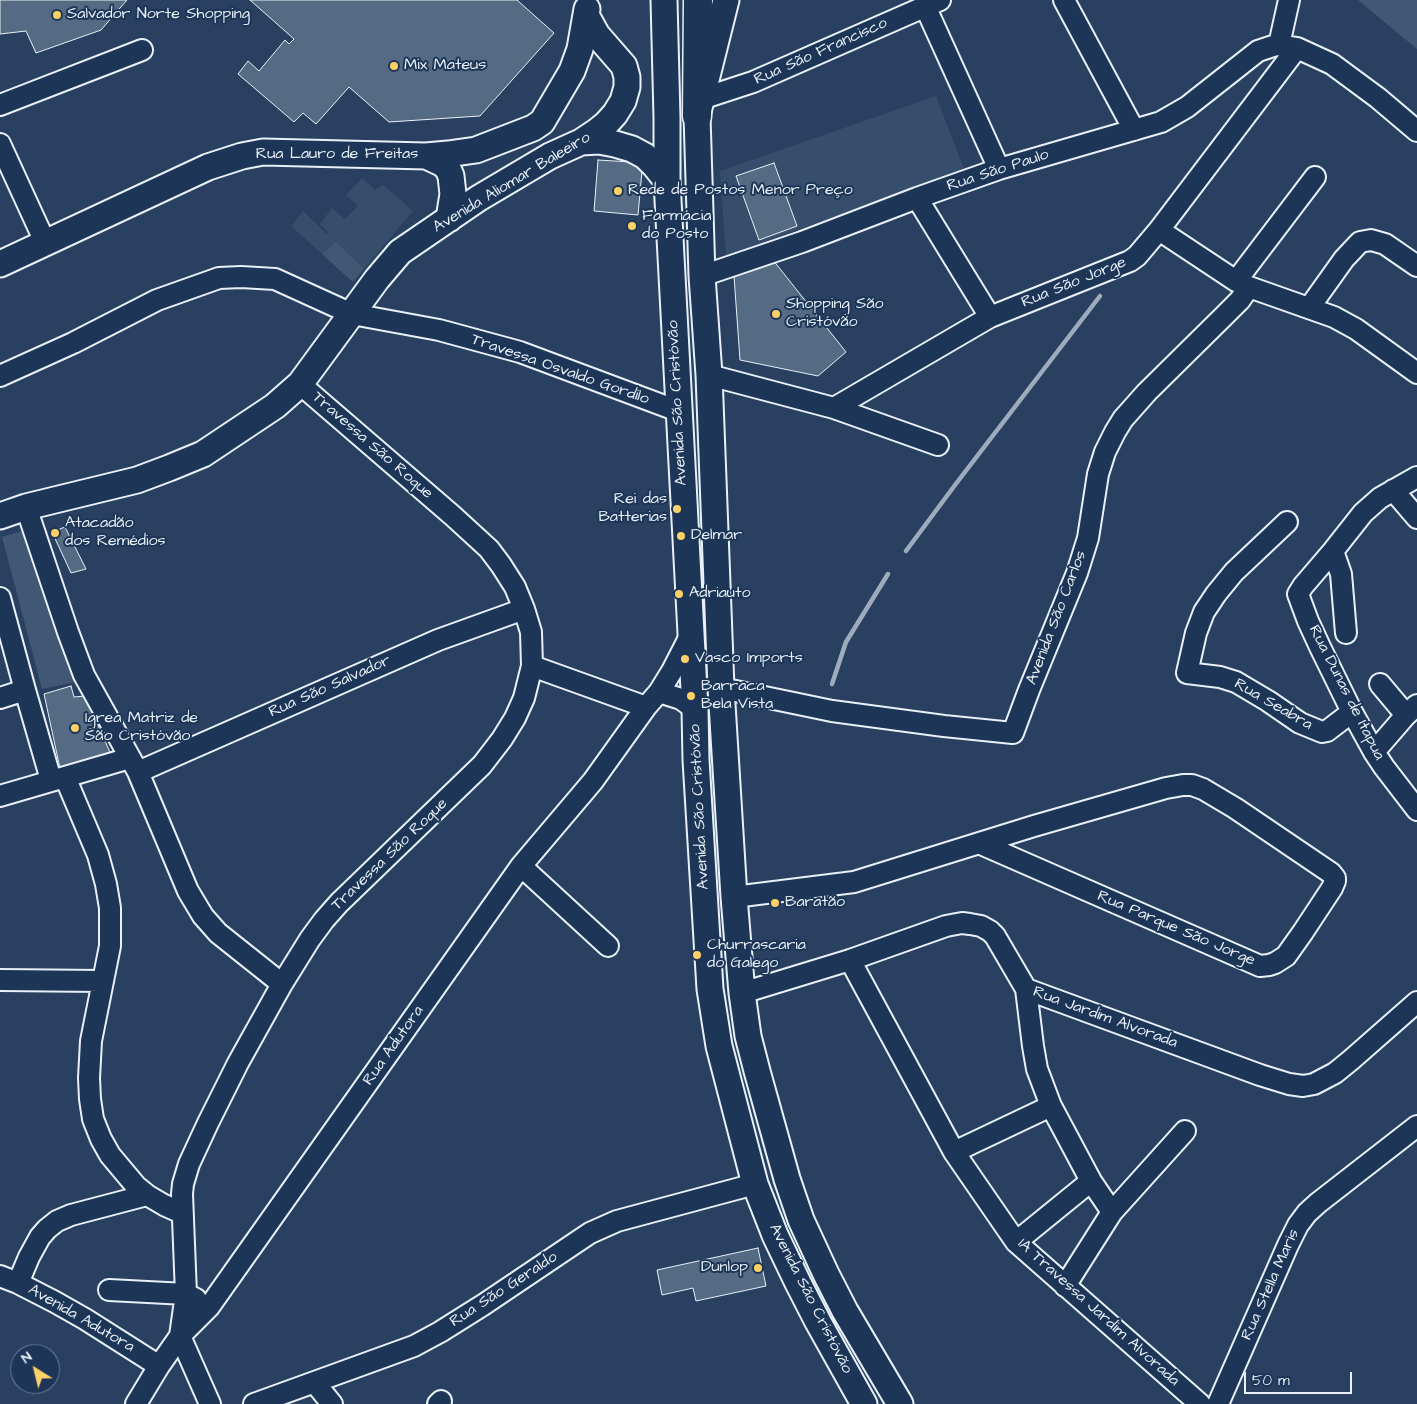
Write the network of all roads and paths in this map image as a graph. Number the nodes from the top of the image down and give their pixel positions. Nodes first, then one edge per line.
1 (664, 0) edge
2 (698, 0) edge
3 (726, 0) edge
4 (1064, 0) edge
5 (1289, 0) edge
6 (933, 3) edge
7 (587, 8) edge
8 (1288, 47) junction
9 (142, 50) dead end
10 (617, 57) junction
11 (572, 71) junction
12 (0, 105) edge
13 (699, 107) junction
14 (542, 122) joint
15 (1134, 130) junction
16 (1417, 131) edge
17 (581, 142) junction
18 (0, 144) edge
19 (476, 150) junction
20 (426, 156) junction
21 (999, 169) junction
22 (1316, 177) dead end
23 (667, 181) junction
24 (479, 198) junction
25 (917, 198) junction
26 (449, 219) junction
27 (1159, 230) junction
28 (45, 242) junction
29 (0, 264) edge
30 (1417, 266) edge
31 (702, 276) junction
32 (1242, 284) junction
33 (1309, 308) junction
34 (352, 314) junction
35 (990, 317) junction
36 (1417, 372) edge
37 (709, 375) junction
38 (0, 376) edge
39 (300, 384) junction
40 (834, 408) junction
41 (678, 411) junction
42 (938, 445) dead end
43 (1417, 477) edge
44 (1394, 490) junction
45 (26, 507) junction
46 (0, 516) edge
47 (1417, 518) edge
48 (1287, 522) dead end
49 (1333, 551) junction
50 (0, 598) edge
51 (524, 609) junction
52 (1346, 633) dead end
53 (690, 636) junction
54 (532, 666) junction
55 (1380, 684) dead end
56 (721, 688) junction
57 (25, 690) junction
58 (0, 698) edge
59 (653, 699) junction
60 (695, 709) junction
61 (1352, 712) junction
62 (1412, 712) edge
63 (1374, 752) junction
64 (134, 765) junction
65 (58, 779) junction
66 (0, 796) edge
67 (1417, 810) edge
68 (981, 844) junction
69 (522, 866) junction
70 (734, 897) junction
71 (608, 946) dead end
72 (850, 960) junction
73 (0, 980) edge
74 (102, 981) junction
75 (282, 984) junction
76 (1026, 989) junction
77 (742, 993) junction
78 (1417, 1002) edge
79 (1051, 1106) junction
80 (1417, 1126) edge
81 (1185, 1132) dead end
82 (954, 1152) junction
83 (1091, 1181) junction
84 (755, 1184) junction
85 (147, 1195) junction
86 (1112, 1212) junction
87 (182, 1213) junction
88 (1016, 1242) junction
89 (9, 1279) edge
90 (1065, 1286) junction
91 (109, 1290) dead end
92 (186, 1294) junction
93 (209, 1307) junction
94 (180, 1336) junction
95 (159, 1366) junction
96 (315, 1383) junction
97 (261, 1403) edge
98 (136, 1404) edge
99 (210, 1404) edge
100 (332, 1404) edge
101 (864, 1404) edge
102 (900, 1404) edge
103 (1200, 1404) edge
104 (1218, 1404) edge

1 - 23 main road, Avenida São Cristóvão
2 - 13 highway
3 - 13 main road, Avenida São Cristóvão
4 - 15 street
5 - 8 street
6 - 13 street, Rua São Francisco
6 - 21 street
7 - 10 main road, Avenida Aliomar Baleeiro
7 - 11 main road, Avenida Aliomar Baleeiro
8 - 15 street, Rua São Paulo
8 - 16 street
8 - 27 street, Rua São Jorge
9 - 12 street
10 - 11 main road
10 - 17 main road, Avenida Aliomar Baleeiro
11 - 14 main road, Avenida Aliomar Baleeiro
13 - 31 main road, Avenida São Cristóvão
14 - 19 main road, Rua Lauro de Freitas
15 - 21 street, Rua São Paulo
17 - 23 main road
17 - 24 main road, Avenida Aliomar Baleeiro
18 - 28 street
19 - 20 main road, Rua Lauro de Freitas
19 - 24 main road
20 - 26 main road
20 - 28 main road, Rua Lauro de Freitas
21 - 25 street, Rua São Paulo
22 - 32 street, Avenida São Carlos
23 - 41 main road, Avenida São Cristóvão
24 - 26 main road, Avenida Aliomar Baleeiro
25 - 31 street, Rua São Paulo
25 - 35 street
26 - 34 main road, Avenida Aliomar Baleeiro
27 - 32 street
27 - 35 street, Rua São Jorge
28 - 29 main road, Rua Lauro de Freitas
30 - 33 street
31 - 37 main road, Avenida São Cristóvão
32 - 33 street
32 - 56 street, Avenida São Carlos
33 - 36 street
34 - 38 street, Travessa Osvaldo Gordilo
34 - 39 main road, Avenida Aliomar Baleeiro
34 - 41 street, Travessa Osvaldo Gordilo
35 - 40 street, Rua São Jorge
37 - 40 street
37 - 56 main road, Avenida São Cristóvão
39 - 45 main road, Avenida Aliomar Baleeiro
39 - 51 street, Travessa São Roque
40 - 42 street
41 - 53 main road, Avenida São Cristóvão
43 - 44 street
44 - 47 street
44 - 49 street
45 - 46 main road, Avenida Aliomar Baleeiro
45 - 64 street
48 - 61 street, Rua Seabra
49 - 52 street
49 - 61 street, Rua Dunas de Itapua
50 - 57 street
51 - 54 street, Travessa São Roque
51 - 64 street, Rua São Salvador
53 - 59 street, Rua Adutora
53 - 60 main road, Avenida São Cristóvão
54 - 59 street
54 - 75 street, Travessa São Roque
55 - 62 street
56 - 70 main road, Avenida São Cristóvão
57 - 58 street
57 - 65 street
59 - 60 street
59 - 69 street, Rua Adutora
60 - 84 main road, Avenida São Cristóvão
61 - 63 street, Rua Dunas de Itapua
62 - 63 street
63 - 67 street, Rua Dunas de Itapua
64 - 65 street, Rua São Salvador
64 - 75 street
65 - 66 street, Rua São Salvador
65 - 74 street
68 - 68 street, Rua Parque São Jorge
68 - 70 street, Rua Parque São Jorge
69 - 71 street
69 - 93 street, Rua Adutora
70 - 77 main road, Avenida São Cristóvão
72 - 76 street, Rua Jardim Alvorada
72 - 77 street, Rua Jardim Alvorada
72 - 82 street, 1A Travessa Jardim Alvorada
73 - 74 street
74 - 85 street
75 - 87 street, Travessa São Roque
76 - 78 street, Rua Jardim Alvorada
76 - 79 street
77 - 102 main road, Avenida São Cristóvão
79 - 82 street
79 - 83 street
80 - 104 street, Rua Stella Maris
81 - 86 street
82 - 88 street, 1A Travessa Jardim Alvorada
83 - 86 street
83 - 88 street
84 - 96 street, Rua São Geraldo
84 - 101 main road, Avenida São Cristóvão
85 - 87 street
85 - 89 street
86 - 90 street
87 - 92 street, Travessa São Roque
88 - 90 street, 1A Travessa Jardim Alvorada
89 - 95 street, Avenida Adutora
90 - 103 street, 1A Travessa Jardim Alvorada
91 - 92 street
92 - 93 street
92 - 94 street, Travessa São Roque
93 - 94 street, Rua Adutora
94 - 95 street, Rua Adutora
94 - 99 street
95 - 98 street, Rua Adutora
96 - 97 street, Rua São Geraldo
96 - 100 street

